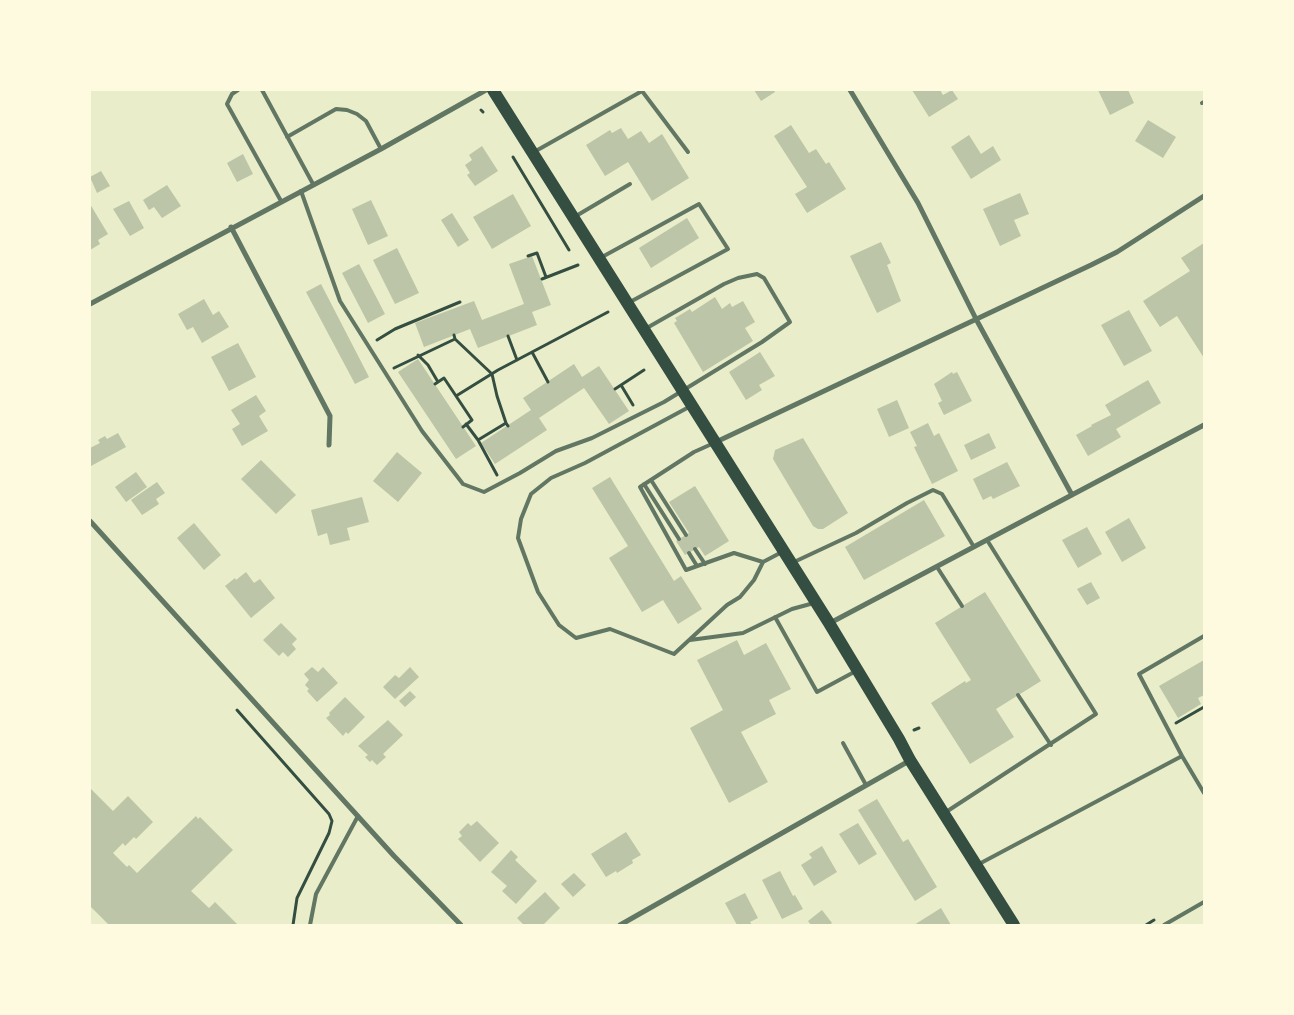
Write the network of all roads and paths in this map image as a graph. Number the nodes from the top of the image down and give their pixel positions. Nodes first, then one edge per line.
1 (238, 90) edge
2 (262, 90) edge
3 (486, 90) edge
4 (493, 90) edge
5 (850, 90) edge
6 (287, 136) junction
7 (381, 149) junction
8 (688, 152) dead end
9 (532, 153) junction
10 (513, 156) dead end
11 (313, 184) junction
12 (630, 184) dead end
13 (302, 191) junction
14 (1204, 196) edge
15 (281, 201) junction
16 (574, 218) junction
17 (231, 227) junction
18 (569, 250) dead end
19 (528, 256) dead end
20 (599, 259) junction
21 (578, 265) dead end
22 (460, 302) dead end
23 (628, 303) junction
24 (90, 304) edge
25 (608, 312) dead end
26 (976, 319) junction
27 (644, 330) junction
28 (508, 336) dead end
29 (368, 345) junction
30 (532, 352) junction
31 (418, 355) junction
32 (517, 360) junction
33 (644, 370) dead end
34 (385, 373) junction
35 (492, 374) junction
36 (548, 382) dead end
37 (621, 385) junction
38 (615, 389) dead end
39 (683, 392) junction
40 (456, 396) junction
41 (692, 405) junction
42 (639, 415) junction
43 (1204, 425) edge
44 (478, 440) junction
45 (716, 442) junction
46 (329, 445) dead end
47 (651, 480) junction
48 (502, 482) junction
49 (644, 484) junction
50 (1072, 495) junction
51 (90, 521) edge
52 (686, 535) dead end
53 (679, 539) dead end
54 (988, 540) junction
55 (974, 547) junction
56 (695, 549) dead end
57 (784, 551) junction
58 (688, 553) dead end
59 (763, 562) junction
60 (792, 563) junction
61 (705, 564) junction
62 (697, 566) junction
63 (937, 567) junction
64 (816, 602) junction
65 (962, 606) dead end
66 (775, 617) junction
67 (829, 623) junction
68 (1204, 636) edge
69 (689, 640) junction
70 (858, 670) junction
71 (1018, 695) dead end
72 (1204, 707) edge
73 (237, 710) dead end
74 (1167, 727) junction
75 (919, 728) dead end
76 (914, 730) dead end
77 (842, 742) dead end
78 (1050, 745) junction
79 (1182, 756) junction
80 (910, 760) junction
81 (866, 785) junction
82 (1204, 793) edge
83 (944, 813) junction
84 (358, 816) junction
85 (977, 865) junction
86 (1204, 902) edge
87 (293, 925) edge
88 (310, 925) edge
89 (461, 925) edge
90 (620, 925) edge
91 (1014, 925) edge
92 (1164, 925) edge

1 - 15 lane
2 - 6 lane
3 - 7 street
4 - 9 main road
5 - 26 street
6 - 7 lane
6 - 11 lane
7 - 11 street
8 - 9 lane
9 - 16 main road
10 - 18 path
11 - 13 street
12 - 16 lane
13 - 15 street
13 - 29 lane
14 - 26 street
15 - 17 street
16 - 20 main road
17 - 24 street
17 - 46 street
19 - 21 path
20 - 23 main road
20 - 23 lane
22 - 29 path
23 - 27 main road
25 - 30 path
26 - 45 street
26 - 50 street
27 - 39 main road
27 - 39 lane
28 - 32 path
29 - 34 lane
30 - 32 path
30 - 36 path
31 - 34 path
31 - 35 path
31 - 40 path
32 - 35 path
33 - 37 path
34 - 48 lane
35 - 40 path
35 - 44 path
37 - 38 path
37 - 42 path
39 - 41 main road
39 - 42 lane
40 - 44 path
41 - 45 main road
41 - 69 lane
42 - 48 lane
43 - 50 street
44 - 48 path
45 - 47 lane
45 - 57 main road
47 - 49 lane
47 - 52 lane
49 - 53 lane
49 - 62 lane
50 - 54 street
51 - 84 street
54 - 55 street
54 - 78 lane
55 - 60 lane
55 - 63 street
56 - 61 lane
57 - 59 lane
57 - 60 main road
58 - 62 lane
59 - 61 lane
59 - 69 lane
60 - 64 main road
61 - 62 lane
63 - 65 lane
63 - 67 street
64 - 66 lane
64 - 67 main road
66 - 69 lane
66 - 70 lane
67 - 70 main road
68 - 74 lane
70 - 80 main road
71 - 78 lane
72 - 74 path
73 - 87 path
74 - 79 lane
75 - 76 path
77 - 81 lane
78 - 83 lane
79 - 82 lane
79 - 85 lane
80 - 81 street
80 - 83 main road
81 - 90 street
83 - 85 main road
84 - 88 lane
84 - 89 street
85 - 91 main road
86 - 92 lane

